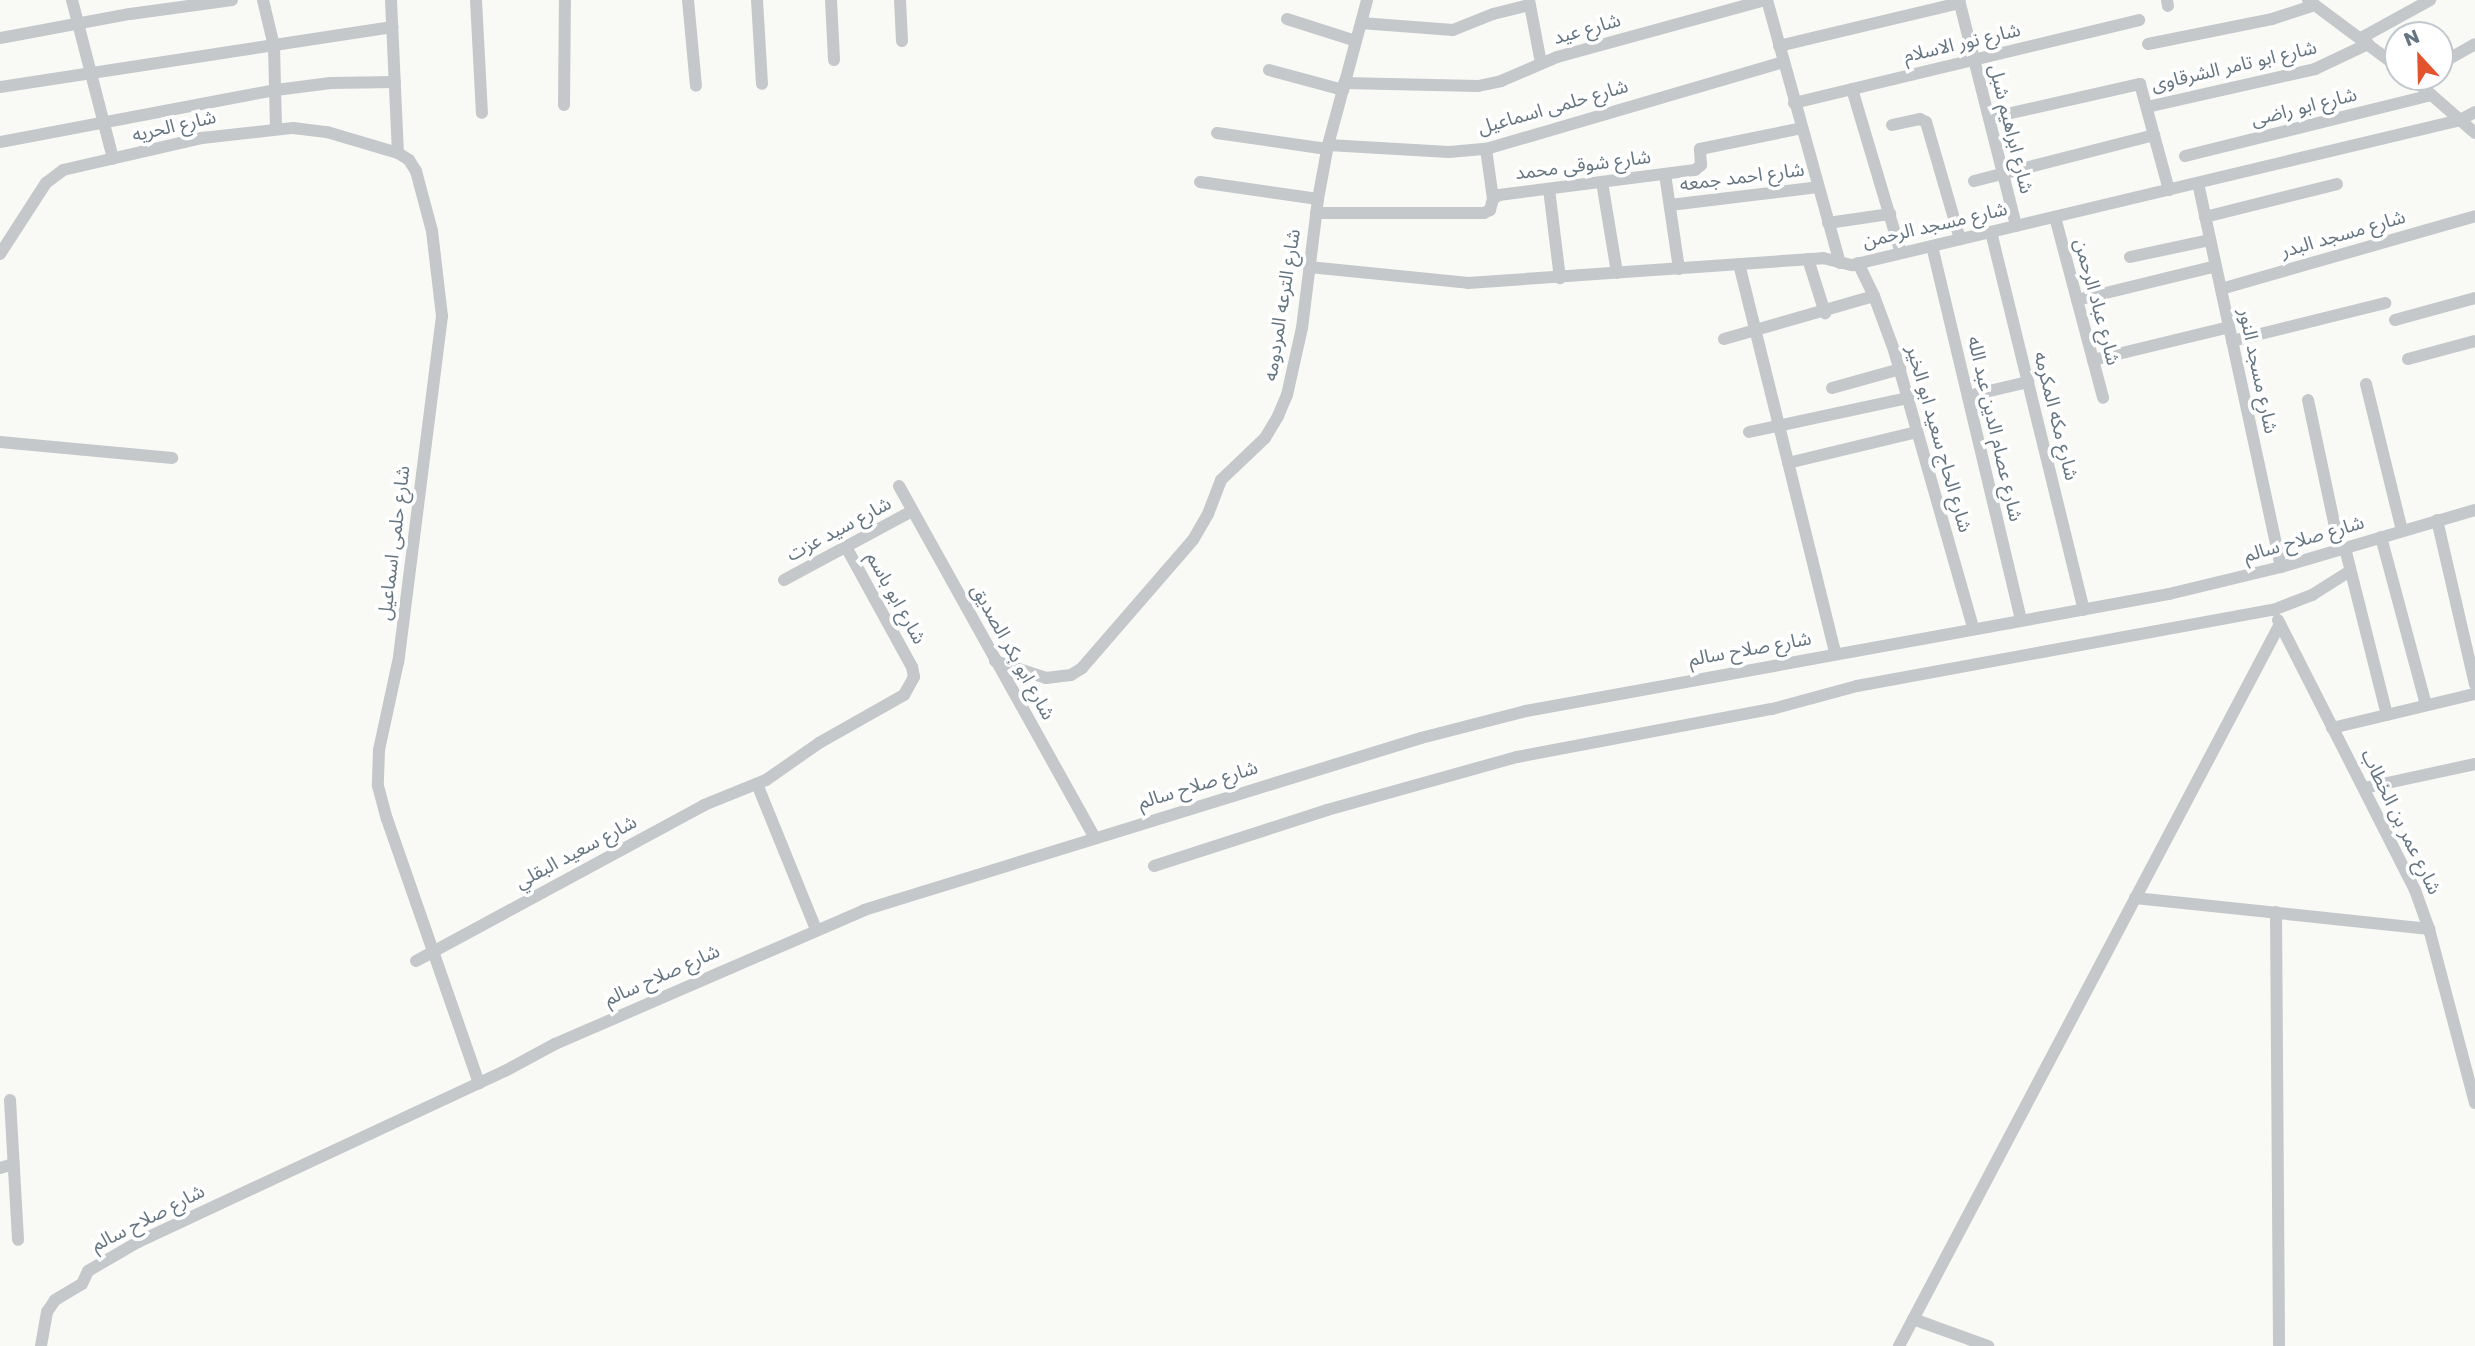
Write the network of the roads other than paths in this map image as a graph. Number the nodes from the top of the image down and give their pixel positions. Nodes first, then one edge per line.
1 (72, 0) edge
2 (232, 0) edge
3 (263, 0) edge
4 (391, 0) edge
5 (476, 0) edge
6 (565, 0) edge
7 (688, 0) edge
8 (757, 0) edge
9 (831, 0) edge
10 (900, 0) edge
11 (1367, 0) edge
12 (1766, 0) edge
13 (2430, 0) edge
14 (1960, 2) edge
15 (2313, 2) edge
16 (1529, 3) edge
17 (1287, 19) dead end
18 (2139, 20) dead end
19 (1361, 23) junction
20 (77, 24) junction
21 (392, 27) junction
22 (0, 38) edge
23 (902, 41) dead end
24 (1356, 41) junction
25 (2365, 41) junction
26 (2148, 44) dead end
27 (2475, 44) edge
28 (274, 46) junction
29 (1779, 46) junction
30 (2384, 56) edge
31 (2454, 56) edge
32 (834, 60) dead end
33 (1974, 60) junction
34 (1784, 62) junction
35 (1541, 63) junction
36 (1269, 70) dead end
37 (90, 73) junction
38 (395, 82) junction
39 (762, 84) dead end
40 (696, 86) dead end
41 (0, 87) edge
42 (1344, 87) junction
43 (1852, 89) junction
44 (276, 90) junction
45 (2428, 91) edge
46 (2432, 95) junction
47 (1794, 103) junction
48 (564, 105) dead end
49 (2147, 107) junction
50 (2475, 112) edge
51 (482, 113) dead end
52 (1989, 118) junction
53 (2460, 120) junction
54 (103, 122) junction
55 (1892, 125) dead end
56 (1802, 128) junction
57 (276, 129) junction
58 (1217, 133) dead end
59 (2475, 133) edge
60 (2154, 135) junction
61 (0, 142) edge
62 (1328, 147) junction
63 (1486, 149) junction
64 (398, 153) junction
65 (2185, 156) dead end
66 (113, 159) junction
67 (2003, 173) junction
68 (1665, 174) junction
69 (1974, 181) dead end
70 (1200, 182) dead end
71 (1602, 182) junction
72 (2198, 183) junction
73 (2337, 184) dead end
74 (1818, 187) junction
75 (1549, 189) junction
76 (2169, 190) junction
77 (1493, 199) junction
78 (1670, 205) junction
79 (1317, 206) junction
80 (1890, 214) junction
81 (2475, 216) edge
82 (2055, 217) junction
83 (2205, 217) junction
84 (1828, 223) junction
85 (2016, 226) junction
86 (1991, 232) junction
87 (1960, 239) junction
88 (2210, 240) junction
89 (1932, 246) junction
90 (1901, 253) junction
91 (0, 254) edge
92 (2130, 257) dead end
93 (1808, 259) junction
94 (1840, 263) junction
95 (1858, 263) junction
96 (1739, 264) junction
97 (2216, 266) junction
98 (1309, 267) junction
99 (1679, 269) junction
100 (1617, 273) junction
101 (1560, 278) junction
102 (2221, 289) junction
103 (1874, 296) junction
104 (2475, 298) edge
105 (2077, 300) junction
106 (2385, 303) dead end
107 (1825, 313) junction
108 (2395, 320) dead end
109 (1754, 331) junction
110 (2231, 334) junction
111 (1724, 339) dead end
112 (2475, 341) edge
113 (2408, 359) dead end
114 (2093, 360) junction
115 (1900, 369) junction
116 (2028, 382) junction
117 (2366, 384) dead end
118 (1832, 388) dead end
119 (1968, 396) junction
120 (1908, 398) junction
121 (2103, 398) dead end
122 (2308, 400) dead end
123 (1778, 426) junction
124 (1749, 432) dead end
125 (1917, 432) junction
126 (0, 442) edge
127 (172, 458) dead end
128 (1787, 463) junction
129 (899, 486) dead end
130 (2475, 510) edge
131 (912, 511) junction
132 (2437, 520) junction
133 (2402, 531) junction
134 (2381, 537) junction
135 (846, 547) junction
136 (2342, 549) junction
137 (2281, 567) junction
138 (2350, 571) junction
139 (784, 580) dead end
140 (2084, 610) junction
141 (2273, 610) junction
142 (2021, 620) junction
143 (2280, 624) junction
144 (1973, 628) junction
145 (1835, 653) junction
146 (995, 661) junction
147 (2475, 685) edge
148 (2475, 694) edge
149 (895, 702) joint
150 (2426, 705) junction
151 (2387, 715) junction
152 (2332, 728) junction
153 (2475, 764) edge
154 (757, 784) junction
155 (2364, 788) junction
156 (1094, 837) junction
157 (1154, 866) dead end
158 (2136, 898) junction
159 (2276, 912) junction
160 (816, 929) junction
161 (2430, 929) junction
162 (434, 953) junction
163 (416, 961) dead end
164 (2468, 1043) edge
165 (479, 1083) junction
166 (10, 1100) dead end
167 (2475, 1103) edge
168 (0, 1121) edge
169 (12, 1133) junction
170 (13, 1164) junction
171 (0, 1168) edge
172 (18, 1240) dead end
173 (1913, 1319) junction
174 (41, 1346) edge
175 (1899, 1346) edge
176 (1988, 1346) edge
177 (2279, 1346) edge

1 - 20 street
2 - 20 street
3 - 28 street
4 - 21 street
5 - 51 street
6 - 48 street
7 - 40 street
8 - 39 street
9 - 32 street
10 - 23 street
11 - 19 street, شارع الترعه المردومه
12 - 29 street
12 - 35 street, شارع عيد
13 - 25 street
14 - 29 street
14 - 33 street, شارع ابراهيم شبل
15 - 25 street
15 - 26 street
16 - 19 street
16 - 35 street
17 - 24 street
18 - 33 street, شارع نور الاسلام
19 - 24 street, شارع الترعه المردومه
20 - 22 street
20 - 37 street
21 - 28 street
21 - 38 street
24 - 42 street, شارع الترعه المردومه
25 - 30 street
25 - 49 street, شارع ابو تامر الشرقاوى
27 - 31 street
28 - 37 street
28 - 44 street
29 - 34 street
33 - 43 street, شارع نور الاسلام
33 - 52 street, شارع ابراهيم شبل
34 - 47 street
34 - 63 street, شارع حلمى اسماعيل
35 - 42 street, شارع عيد
36 - 42 street, شارع عيد
37 - 41 street
37 - 54 street
38 - 44 street
38 - 64 street
42 - 62 street, شارع الترعه المردومه
43 - 47 street, شارع نور الاسلام
43 - 80 street
44 - 54 street
44 - 57 street
45 - 46 street
46 - 53 street
46 - 65 street, شارع ابو راضى
47 - 56 street
49 - 52 street, شارع ابو تامر الشرقاوى
49 - 60 street
50 - 53 street, شارع مسجد الرحمن
52 - 67 street, شارع ابراهيم شبل
53 - 59 street
53 - 72 street, شارع مسجد الرحمن
54 - 61 street
54 - 66 street
55 - 87 street
56 - 68 street, شارع شوقى محمد
56 - 74 street
57 - 64 street, شارع الحريه
57 - 66 street, شارع الحريه
58 - 62 street, شارع حلمى اسماعيل
60 - 67 street
60 - 76 street
62 - 63 street, شارع حلمى اسماعيل
62 - 79 street, شارع الترعه المردومه
63 - 77 street
64 - 162 street, شارع حلمى اسماعيل
66 - 91 street, شارع الحريه
67 - 69 street
67 - 85 street, شارع ابراهيم شبل
68 - 71 street, شارع شوقى محمد
68 - 78 street
70 - 79 street
71 - 75 street, شارع شوقى محمد
71 - 100 street
72 - 76 street, شارع مسجد الرحمن
72 - 83 street, شارع مسجد النور
73 - 83 street
74 - 78 street, شارع احمد جمعه
74 - 84 street
75 - 77 street, شارع شوقى محمد
75 - 101 street
76 - 82 street, شارع مسجد الرحمن
77 - 79 street, شارع شوقى محمد
78 - 99 street
79 - 98 street, شارع الترعه المردومه
80 - 84 street
80 - 90 street
81 - 102 street, شارع مسجد البدر
82 - 85 street, شارع مسجد الرحمن
82 - 105 street, شارع عباد الرحمن
83 - 88 street, شارع مسجد النور
84 - 94 street
85 - 86 street, شارع مسجد الرحمن
86 - 87 street, شارع مسجد الرحمن
86 - 116 street, شارع مكه المكرمه
87 - 89 street, شارع مسجد الرحمن
88 - 92 street
88 - 97 street, شارع مسجد النور
89 - 90 street, شارع مسجد الرحمن
89 - 119 street, شارع عصام الدين عبد الله
90 - 95 street, شارع مسجد الرحمن
93 - 94 street, شارع مسجد الرحمن
93 - 96 street, شارع مسجد الرحمن
93 - 107 street
94 - 95 street, شارع مسجد الرحمن
95 - 103 street, شارع الحاج سعيد ابو الخير
96 - 99 street, شارع مسجد الرحمن
96 - 109 street
97 - 102 street, شارع مسجد النور
97 - 105 street
98 - 101 street, شارع مسجد الرحمن
98 - 146 street, شارع الترعه المردومه
99 - 100 street, شارع مسجد الرحمن
100 - 101 street, شارع مسجد الرحمن
102 - 110 street, شارع مسجد النور
103 - 107 street
103 - 115 street, شارع الحاج سعيد ابو الخير
104 - 108 street
105 - 114 street, شارع عباد الرحمن
106 - 110 street
107 - 109 street
109 - 111 street
109 - 123 street
110 - 114 street
110 - 137 street, شارع مسجد النور
112 - 113 street
114 - 121 street, شارع عباد الرحمن
115 - 118 street
115 - 120 street, شارع الحاج سعيد ابو الخير
116 - 119 street
116 - 140 street, شارع مكه المكرمه
117 - 133 street
119 - 142 street, شارع عصام الدين عبد الله
120 - 123 street
120 - 125 street, شارع الحاج سعيد ابو الخير
122 - 136 street
123 - 124 street
123 - 128 street
125 - 128 street
125 - 144 street, شارع الحاج سعيد ابو الخير
126 - 127 street
128 - 145 street
129 - 131 street, شارع ابو بكر الصديق
130 - 132 street, شارع صلاح سالم
131 - 135 street, شارع سيد عزت
131 - 146 street, شارع ابو بكر الصديق
132 - 133 street, شارع صلاح سالم
132 - 147 street
133 - 134 street, شارع صلاح سالم
134 - 136 street, شارع صلاح سالم
134 - 150 street
135 - 139 street, شارع سيد عزت
135 - 149 street, شارع ابو باسم
136 - 137 street, شارع صلاح سالم
136 - 138 street
137 - 140 street, شارع صلاح سالم
138 - 141 street
138 - 151 street
140 - 142 street, شارع صلاح سالم
141 - 143 street, شارع عمر بن الخطاب
141 - 157 street
142 - 144 street, شارع صلاح سالم
143 - 152 street, شارع عمر بن الخطاب
143 - 158 street
144 - 145 street, شارع صلاح سالم
145 - 156 street, شارع صلاح سالم
146 - 156 street, شارع ابو بكر الصديق
148 - 150 street
149 - 154 street, شارع سعيد البقلي
150 - 151 street
151 - 152 street
152 - 155 street, شارع عمر بن الخطاب
153 - 155 street
154 - 160 street
154 - 162 street, شارع سعيد البقلي
155 - 161 street, شارع عمر بن الخطاب
156 - 160 street, شارع صلاح سالم
158 - 159 street
158 - 173 street
159 - 161 street
159 - 177 street
160 - 165 street, شارع صلاح سالم
161 - 164 street, شارع عمر بن الخطاب
162 - 163 street, شارع سعيد البقلي
162 - 165 street, شارع حلمى اسماعيل
164 - 167 street, شارع عمر بن الخطاب
165 - 174 street, شارع صلاح سالم
166 - 169 street
168 - 169 street
169 - 170 street
170 - 171 street
170 - 172 street
173 - 175 street
173 - 176 street

